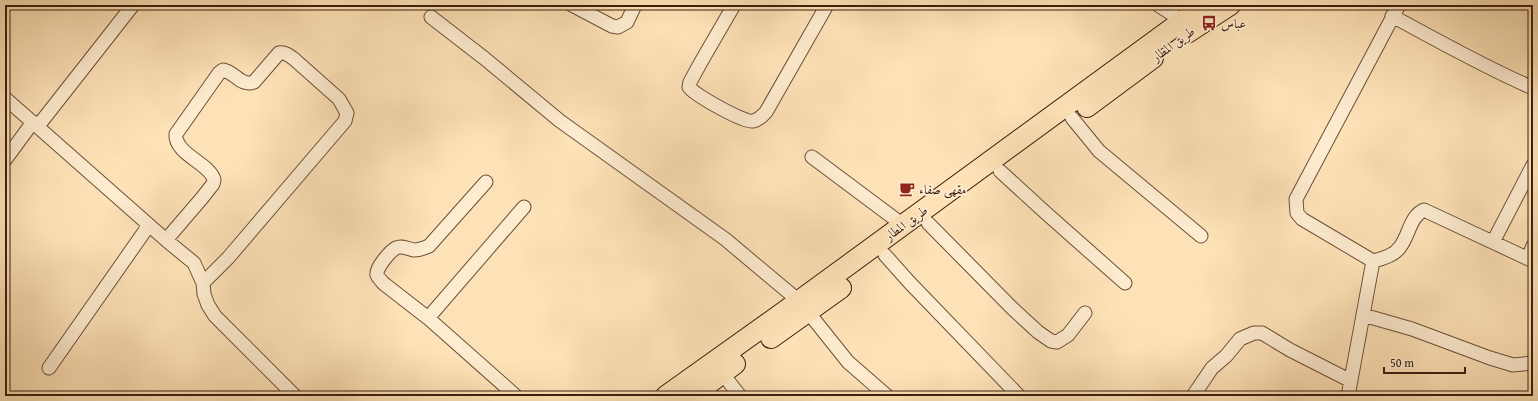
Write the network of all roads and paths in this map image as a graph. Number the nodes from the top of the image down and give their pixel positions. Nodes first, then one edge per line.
1 (133, 5) edge
2 (572, 5) edge
3 (636, 5) edge
4 (734, 5) edge
5 (827, 5) edge
6 (1158, 5) edge
7 (1204, 5) edge
8 (1230, 5) edge
9 (1399, 5) edge
10 (1392, 16) junction
11 (431, 17) dead end
12 (1184, 21) junction
13 (1533, 88) edge
14 (5, 98) edge
15 (1072, 118) junction
16 (35, 124) junction
17 (812, 157) dead end
18 (5, 160) edge
19 (1533, 165) edge
20 (1000, 170) junction
21 (486, 182) dead end
22 (524, 207) dead end
23 (928, 223) junction
24 (149, 225) junction
25 (903, 225) junction
26 (1201, 236) dead end
27 (166, 240) junction
28 (1493, 242) junction
29 (1533, 246) edge
30 (885, 255) junction
31 (1530, 259) edge
32 (1373, 261) junction
33 (204, 283) junction
34 (1124, 283) dead end
35 (803, 307) junction
36 (1085, 313) dead end
37 (1363, 315) junction
38 (428, 318) junction
39 (1533, 363) edge
40 (49, 368) dead end
41 (722, 373) junction
42 (1351, 381) junction
43 (295, 396) edge
44 (516, 396) edge
45 (666, 396) edge
46 (692, 396) edge
47 (740, 396) edge
48 (887, 396) edge
49 (1019, 396) edge
50 (1193, 396) edge
51 (1348, 396) edge

1 - 16 street
2 - 3 street
4 - 5 street
6 - 12 street
7 - 12 main road, طريق المطار
8 - 15 main road, طريق المطار
9 - 10 street
10 - 13 street
10 - 32 street
11 - 35 street
12 - 25 main road, طريق المطار
14 - 16 street
15 - 20 main road, طريق المطار
15 - 26 street
16 - 18 street
16 - 24 street
17 - 25 street
19 - 28 street
20 - 23 main road, طريق المطار
20 - 34 street
21 - 38 street
22 - 38 street
23 - 30 main road, طريق المطار
23 - 36 street
24 - 27 street
24 - 40 street
25 - 35 main road, طريق المطار
27 - 33 street
27 - 33 street
28 - 31 street
28 - 32 street
29 - 31 street
30 - 35 main road, طريق المطار
30 - 49 street
32 - 37 street
33 - 43 street
35 - 41 main road, طريق المطار
35 - 45 main road, طريق المطار
35 - 48 street
37 - 39 street
37 - 42 street
38 - 44 street
41 - 46 main road, طريق المطار
41 - 47 street
42 - 50 street
42 - 51 street

